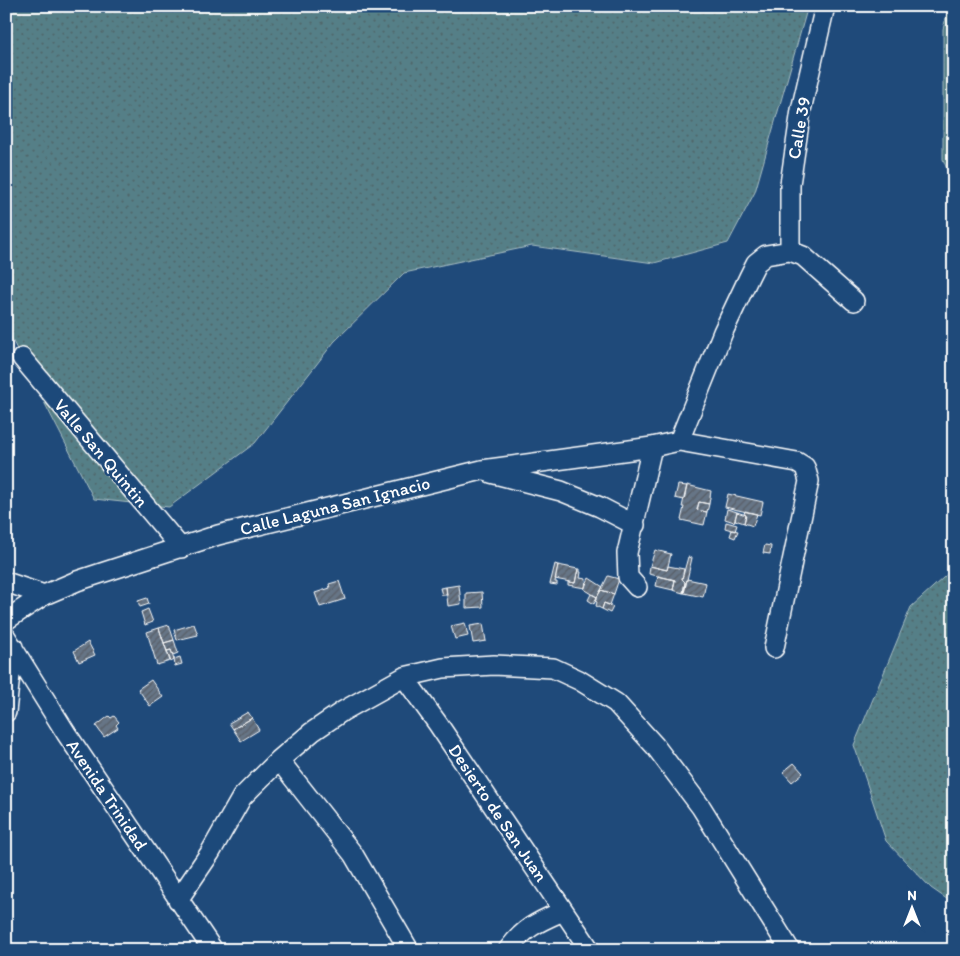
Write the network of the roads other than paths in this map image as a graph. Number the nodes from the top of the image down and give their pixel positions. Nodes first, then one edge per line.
1 (825, 6) edge
2 (790, 251) junction
3 (854, 301) dead end
4 (22, 358) dead end
5 (679, 441) junction
6 (652, 447) junction
7 (482, 470) junction
8 (634, 525) junction
9 (181, 548) junction
10 (6, 582) edge
11 (637, 587) dead end
12 (44, 595) junction
13 (6, 620) edge
14 (10, 642) edge
15 (774, 648) dead end
16 (404, 677) junction
17 (6, 712) edge
18 (280, 760) junction
19 (178, 900) junction
20 (563, 911) junction
21 (214, 950) edge
22 (409, 950) edge
23 (508, 950) edge
24 (590, 950) edge
25 (790, 950) edge

1 - 2 street, Calle 39
2 - 3 street
2 - 5 street
4 - 9 street, Valle San Quintin
5 - 6 street, Calle Laguna San Ignacio
5 - 15 street
6 - 7 street, Calle Laguna San Ignacio
6 - 8 street
7 - 8 street
7 - 9 street, Calle Laguna San Ignacio
8 - 11 street
9 - 12 street, Calle Laguna San Ignacio
10 - 12 street
12 - 13 street, Calle Laguna San Ignacio
14 - 17 street
14 - 19 street, Avenida Trinidad
16 - 18 street
16 - 20 street, Desierto de San Juan
16 - 25 street
18 - 19 street
18 - 22 street
19 - 21 street, Avenida Trinidad
20 - 23 street
20 - 24 street, Desierto de San Juan

